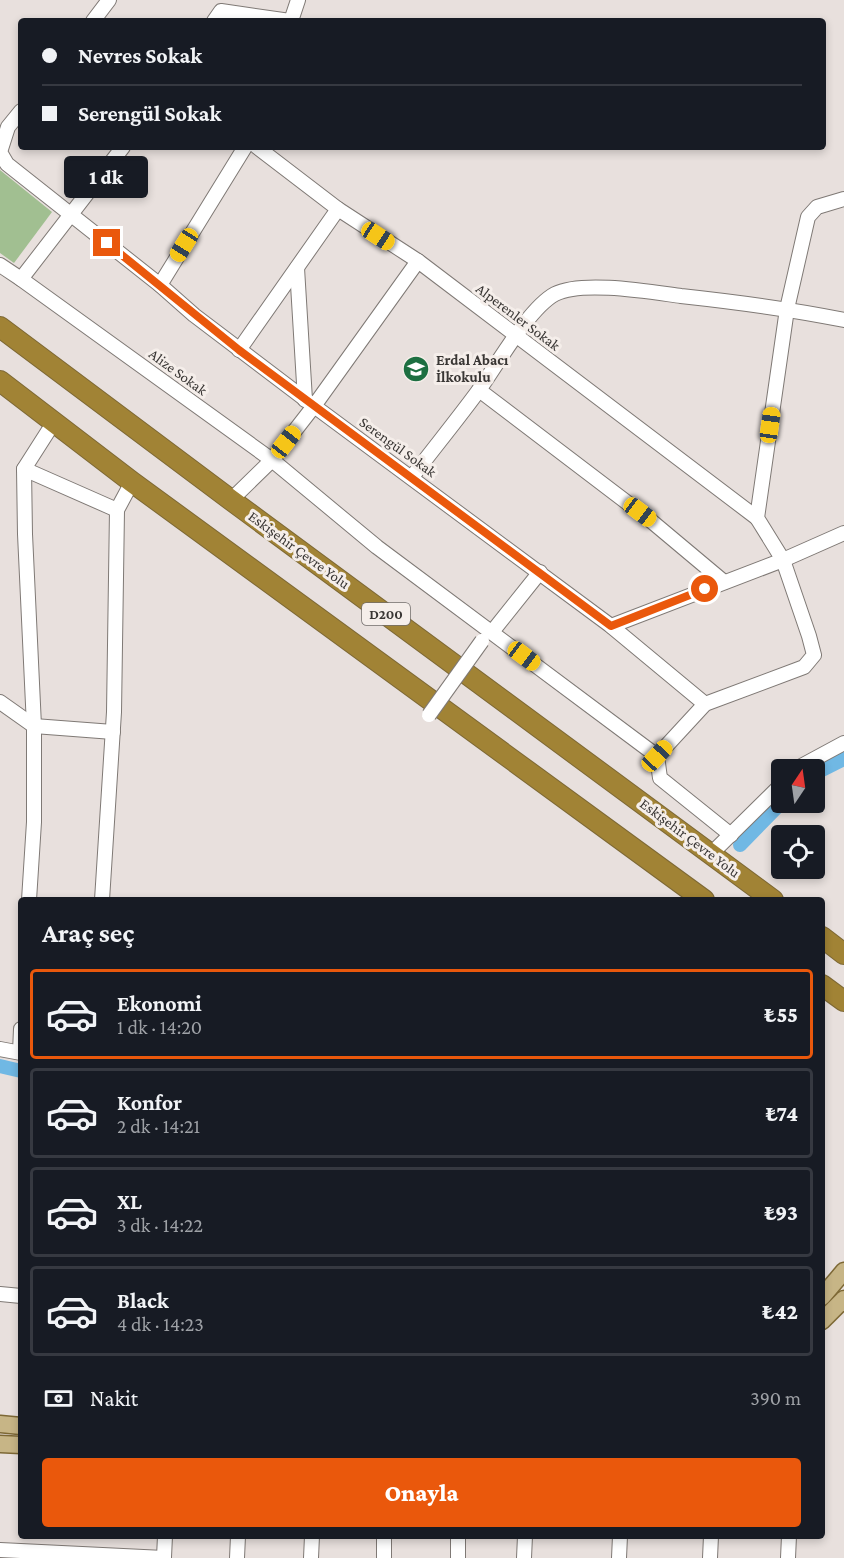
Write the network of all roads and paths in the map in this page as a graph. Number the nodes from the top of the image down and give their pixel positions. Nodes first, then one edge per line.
1 (109, 0) edge
2 (298, 0) edge
3 (96, 18) edge
4 (216, 18) edge
5 (269, 18) edge
6 (291, 18) edge
7 (18, 115) edge
8 (121, 150) edge
9 (243, 150) edge
10 (261, 150) edge
11 (844, 199) edge
12 (338, 210) junction
13 (72, 215) junction
14 (418, 261) junction
15 (0, 265) edge
16 (297, 268) junction
17 (21, 279) junction
18 (160, 285) junction
19 (787, 309) junction
20 (844, 320) edge
21 (0, 327) edge
22 (516, 335) junction
23 (239, 350) junction
24 (0, 381) edge
25 (478, 390) junction
26 (310, 403) junction
27 (54, 422) junction
28 (272, 460) junction
29 (24, 469) junction
30 (412, 477) junction
31 (132, 482) junction
32 (231, 500) junction
33 (117, 510) junction
34 (757, 518) junction
35 (844, 533) edge
36 (783, 560) junction
37 (540, 572) junction
38 (724, 582) junction
39 (611, 626) junction
40 (487, 637) junction
41 (0, 702) edge
42 (705, 705) junction
43 (429, 715) dead end
44 (34, 726) junction
45 (113, 732) junction
46 (844, 743) edge
47 (657, 756) junction
48 (814, 759) edge
49 (771, 795) edge
50 (731, 835) junction
51 (711, 854) junction
52 (29, 897) edge
53 (102, 897) edge
54 (700, 897) edge
55 (768, 897) edge
56 (825, 939) edge
57 (844, 954) edge
58 (825, 987) edge
59 (844, 1001) edge
60 (0, 1048) edge
61 (18, 1052) edge
62 (844, 1270) edge
63 (825, 1293) edge
64 (0, 1294) edge
65 (18, 1296) edge
66 (844, 1299) edge
67 (825, 1318) edge
68 (0, 1424) edge
69 (18, 1426) edge
70 (0, 1444) edge
71 (18, 1445) edge
72 (165, 1539) edge
73 (238, 1539) edge
74 (312, 1539) edge
75 (384, 1539) edge
76 (458, 1539) edge
77 (525, 1539) edge
78 (620, 1539) edge
79 (711, 1539) edge
80 (789, 1539) edge
81 (0, 1550) edge
82 (164, 1557) edge
83 (237, 1558) edge
84 (311, 1558) edge
85 (384, 1558) edge
86 (458, 1558) edge
87 (524, 1558) edge
88 (620, 1558) edge
89 (710, 1558) edge
90 (788, 1558) edge

1 - 3 street
2 - 6 street
4 - 5 street
7 - 13 street, Serengül Sokak
8 - 13 street
9 - 18 street
10 - 12 street, Alperenler Sokak
11 - 19 street
12 - 14 street, Alperenler Sokak
12 - 16 street
13 - 17 street
13 - 18 street, Serengül Sokak
14 - 22 street, Alperenler Sokak
14 - 26 street
15 - 17 street, Alize Sokak
16 - 23 street
16 - 26 street
17 - 28 street, Alize Sokak
18 - 23 street, Serengül Sokak
19 - 20 street
19 - 22 street
19 - 34 street
21 - 32 highway, Eskişehir Çevre Yolu / D200
22 - 25 street
22 - 34 street, Alperenler Sokak
23 - 26 street, Serengül Sokak
24 - 27 highway, D200
25 - 30 street
25 - 38 street
26 - 28 street
26 - 30 street, Serengül Sokak
27 - 29 street
27 - 31 highway, D200
28 - 32 street
28 - 40 street, Alize Sokak
29 - 33 street
29 - 44 street
30 - 37 street, Serengül Sokak
31 - 33 street
31 - 54 highway, D200
32 - 51 highway, Eskişehir Çevre Yolu / D200
33 - 45 street
34 - 36 street
35 - 36 street
36 - 38 street
36 - 42 street
37 - 39 street, Serengül Sokak
37 - 40 street
38 - 39 street
39 - 42 street, Serengül Sokak
40 - 43 street, bridge
40 - 47 street, Alize Sokak
41 - 44 street
42 - 47 street
44 - 45 street
44 - 52 street
45 - 53 street
46 - 48 street
47 - 50 street
49 - 50 street
50 - 51 street
51 - 55 highway, Eskişehir Çevre Yolu / D200
56 - 57 highway
58 - 59 highway
60 - 61 street
62 - 63 main road
64 - 65 street
66 - 67 main road
68 - 69 main road
70 - 71 main road
72 - 82 street
73 - 83 street
74 - 84 street
75 - 85 street
76 - 86 street
77 - 87 street
78 - 88 street
79 - 89 street
80 - 90 street
81 - 82 street

